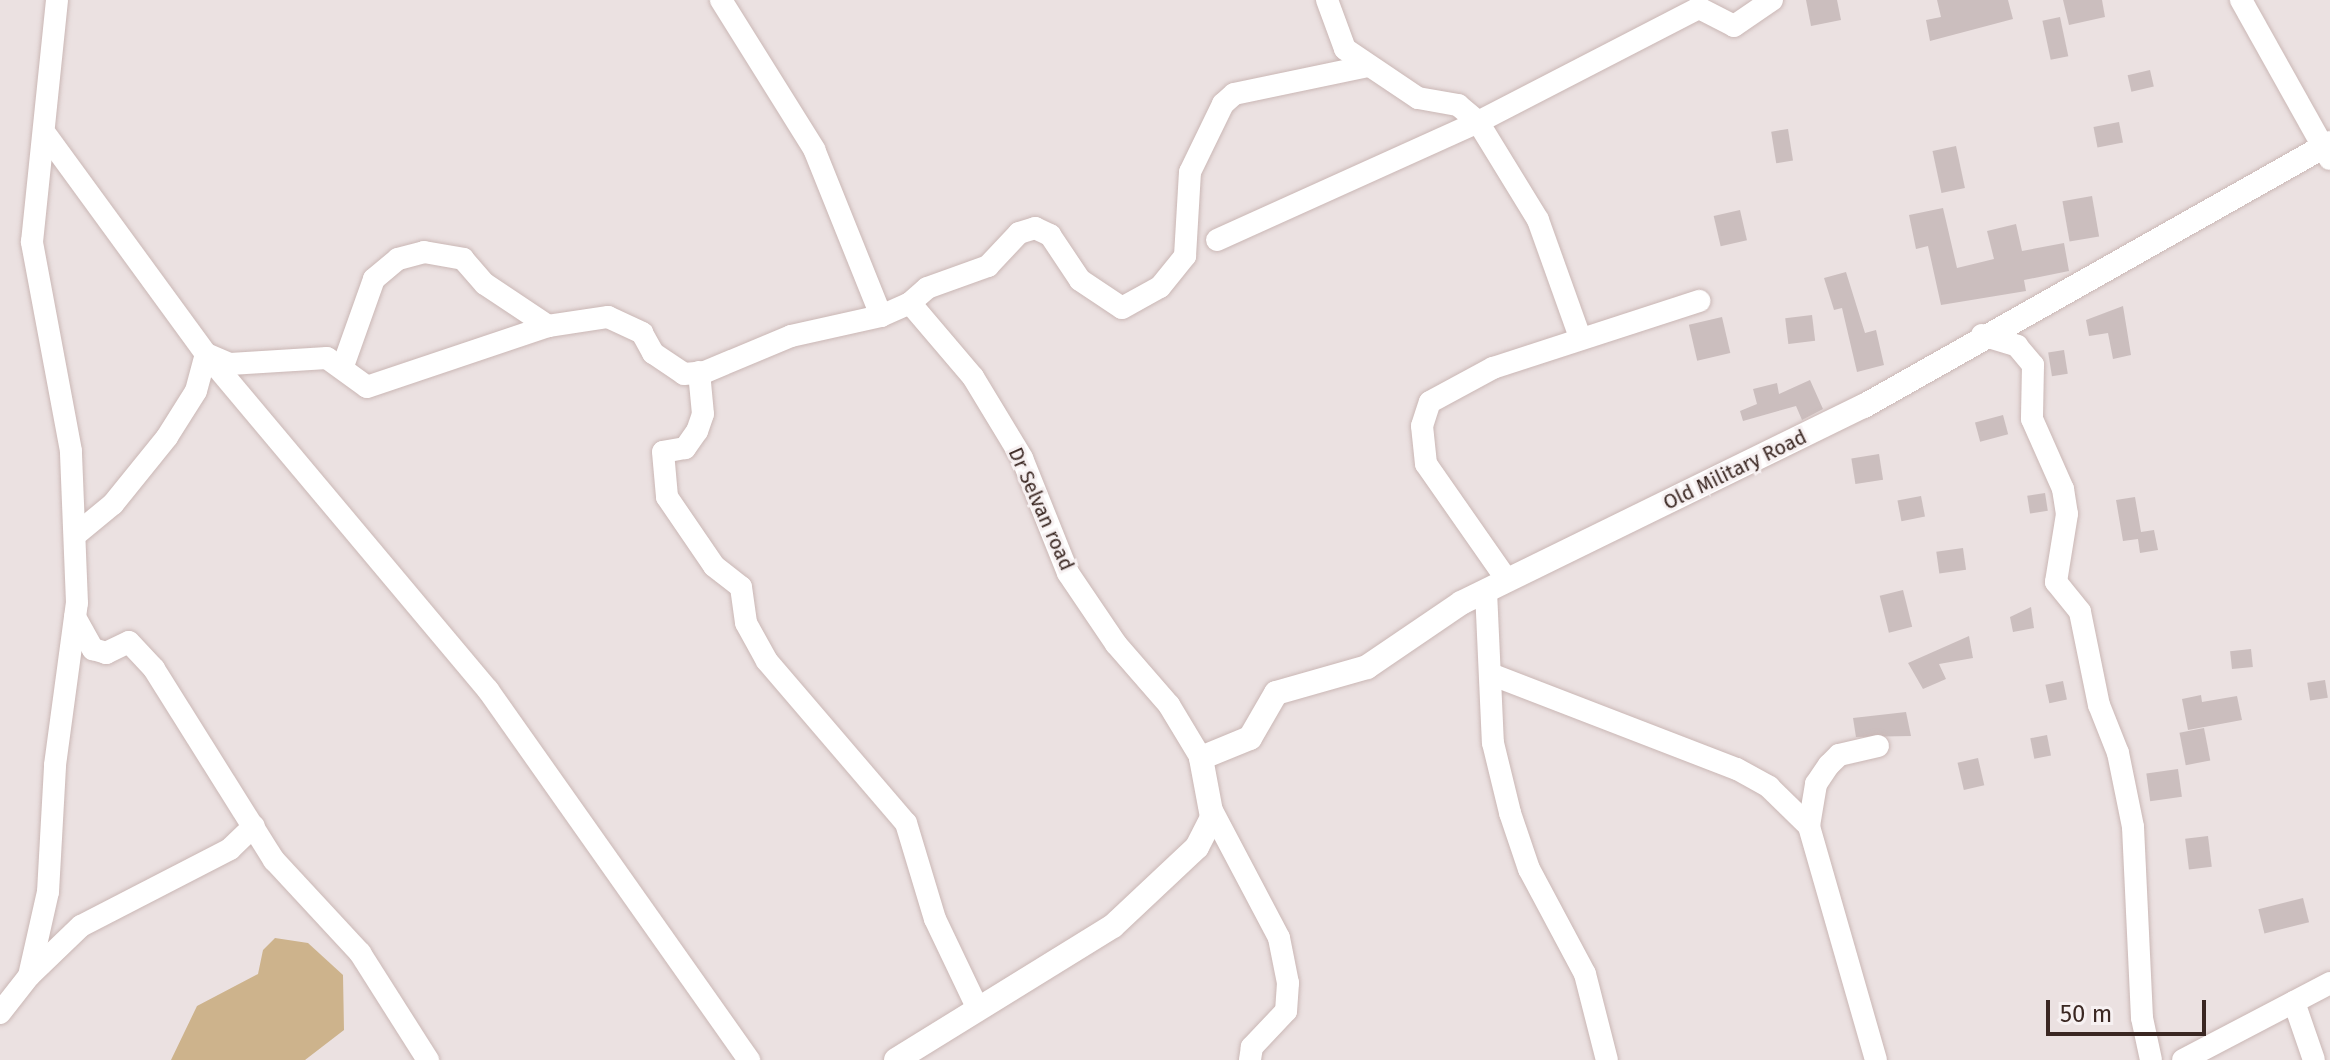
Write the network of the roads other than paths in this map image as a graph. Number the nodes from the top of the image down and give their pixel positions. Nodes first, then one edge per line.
1 (57, 0) edge
2 (721, 0) edge
3 (1327, 0) edge
4 (1772, 0) edge
5 (2241, 0) edge
6 (1368, 66) junction
7 (1478, 122) junction
8 (47, 136) junction
9 (2328, 150) edge
10 (1217, 240) dead end
11 (1699, 301) dead end
12 (910, 303) junction
13 (881, 316) junction
14 (548, 326) junction
15 (1982, 335) junction
16 (1580, 337) junction
17 (206, 354) junction
18 (343, 366) junction
19 (699, 372) junction
20 (79, 532) junction
21 (1496, 585) junction
22 (75, 617) junction
23 (1493, 675) junction
24 (1878, 746) dead end
25 (1201, 758) junction
26 (1211, 811) junction
27 (254, 826) junction
28 (1809, 826) junction
29 (29, 976) junction
30 (2330, 983) edge
31 (2294, 1002) junction
32 (978, 1009) junction
33 (0, 1013) edge
34 (428, 1060) edge
35 (749, 1060) edge
36 (896, 1060) edge
37 (1250, 1060) edge
38 (1607, 1060) edge
39 (1876, 1060) edge
40 (2151, 1060) edge
41 (2183, 1060) edge
42 (2314, 1060) edge

1 - 8 street
2 - 13 street
3 - 6 street
4 - 7 street
5 - 9 street
6 - 7 street
6 - 12 street
7 - 10 street
7 - 16 street
8 - 17 street
8 - 20 street
9 - 15 main road, Old Military Road
11 - 16 street
12 - 13 street
12 - 25 street, Dr Selvan road
13 - 19 street
14 - 18 street
14 - 18 street
14 - 19 street
15 - 21 main road, Old Military Road
15 - 40 street
16 - 21 street
17 - 18 street
17 - 20 street
17 - 35 street
19 - 32 street
20 - 22 street
21 - 23 street
21 - 25 main road, Old Military Road
22 - 27 street
22 - 29 street
23 - 28 street
23 - 38 street
24 - 28 street
25 - 26 main road
26 - 32 main road
26 - 37 street
27 - 29 street
27 - 34 street
28 - 39 street
29 - 33 street
30 - 31 street
31 - 41 street
31 - 42 street
32 - 36 main road

